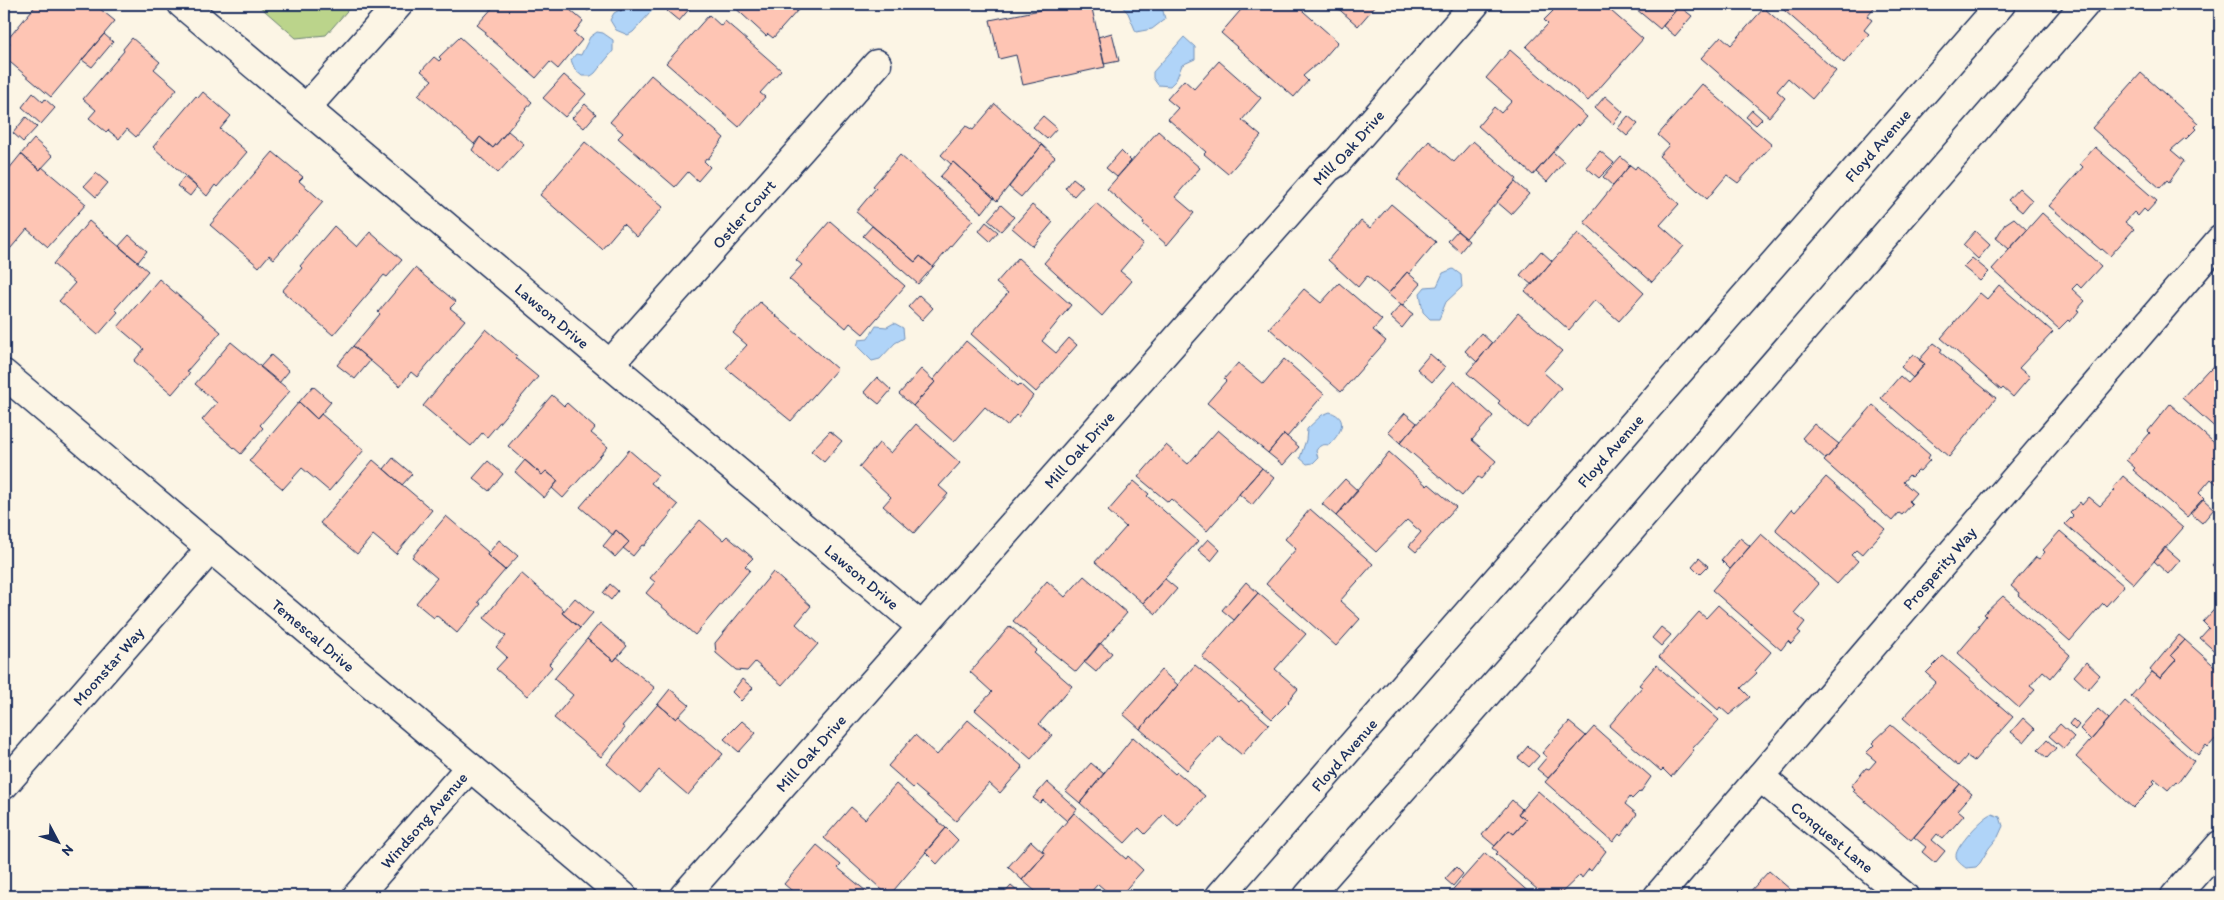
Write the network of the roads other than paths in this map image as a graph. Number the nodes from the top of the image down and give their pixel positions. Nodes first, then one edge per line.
1 (182, 4) edge
2 (399, 4) edge
3 (1475, 4) edge
4 (2001, 4) edge
5 (2085, 4) edge
6 (877, 64) dead end
7 (306, 108) junction
8 (2220, 240) edge
9 (610, 364) junction
10 (4, 374) edge
11 (210, 548) junction
12 (922, 627) junction
13 (470, 767) junction
14 (1760, 777) junction
15 (4, 785) edge
16 (2220, 845) edge
17 (357, 896) edge
18 (623, 896) edge
19 (684, 896) edge
20 (1220, 896) edge
21 (1308, 896) edge
22 (1658, 896) edge
23 (1904, 896) edge
24 (2175, 896) edge

1 - 7 street, Lawson Drive
2 - 7 street
3 - 12 street, Mill Oak Drive
4 - 20 street, Floyd Avenue
5 - 21 street
6 - 9 street, Ostler Court
7 - 9 street, Lawson Drive
8 - 14 street, Prosperity Way
9 - 12 street, Lawson Drive
10 - 11 street, Temescal Drive
11 - 13 street, Temescal Drive
11 - 15 street, Moonstar Way
12 - 19 street, Mill Oak Drive
13 - 17 street, Windsong Avenue
13 - 18 street, Temescal Drive
14 - 22 street, Prosperity Way
14 - 23 street, Conquest Lane
16 - 24 street

